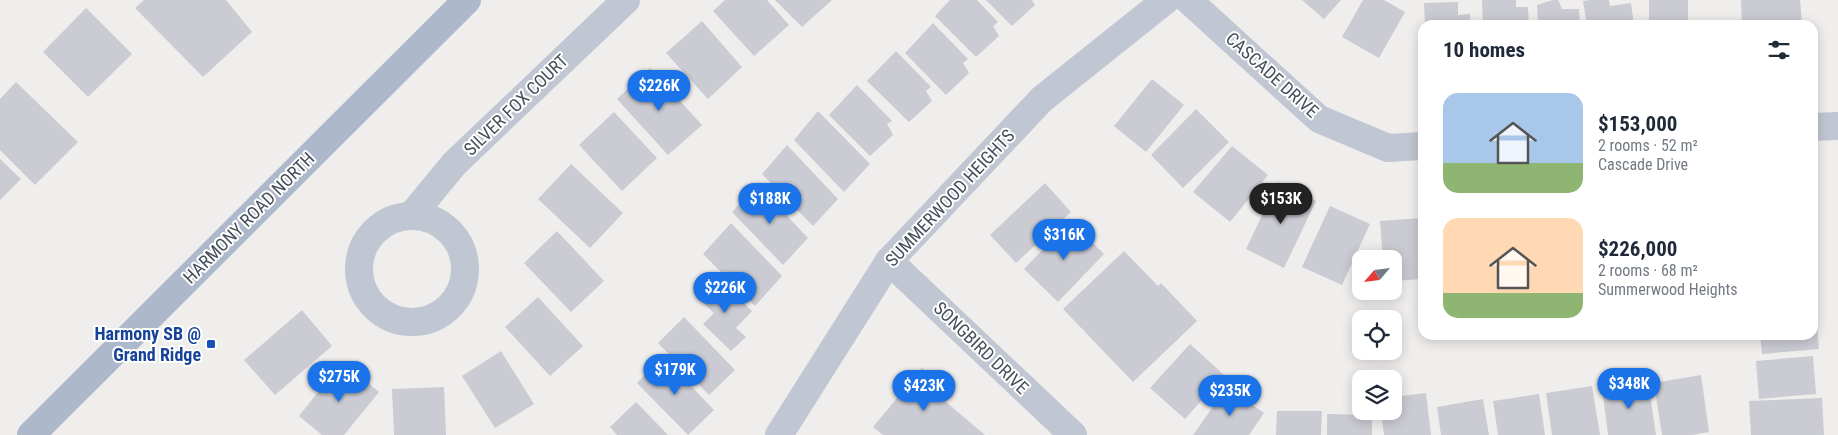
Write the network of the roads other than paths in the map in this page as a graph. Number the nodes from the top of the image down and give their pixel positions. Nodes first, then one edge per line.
1 (467, 0) edge
2 (626, 0) edge
3 (1166, 0) edge
4 (1188, 0) edge
5 (1838, 126) edge
6 (1818, 127) edge
7 (1418, 146) edge
8 (412, 215) dead end
9 (889, 261) junction
10 (31, 435) edge
11 (779, 435) edge
12 (1073, 435) edge

1 - 10 main road, HARMONY ROAD NORTH
2 - 8 street, SILVER FOX COURT
3 - 9 street, SUMMERWOOD HEIGHTS
4 - 7 street, CASCADE DRIVE
5 - 6 street
9 - 11 street, SUMMERWOOD HEIGHTS
9 - 12 street, SONGBIRD DRIVE

